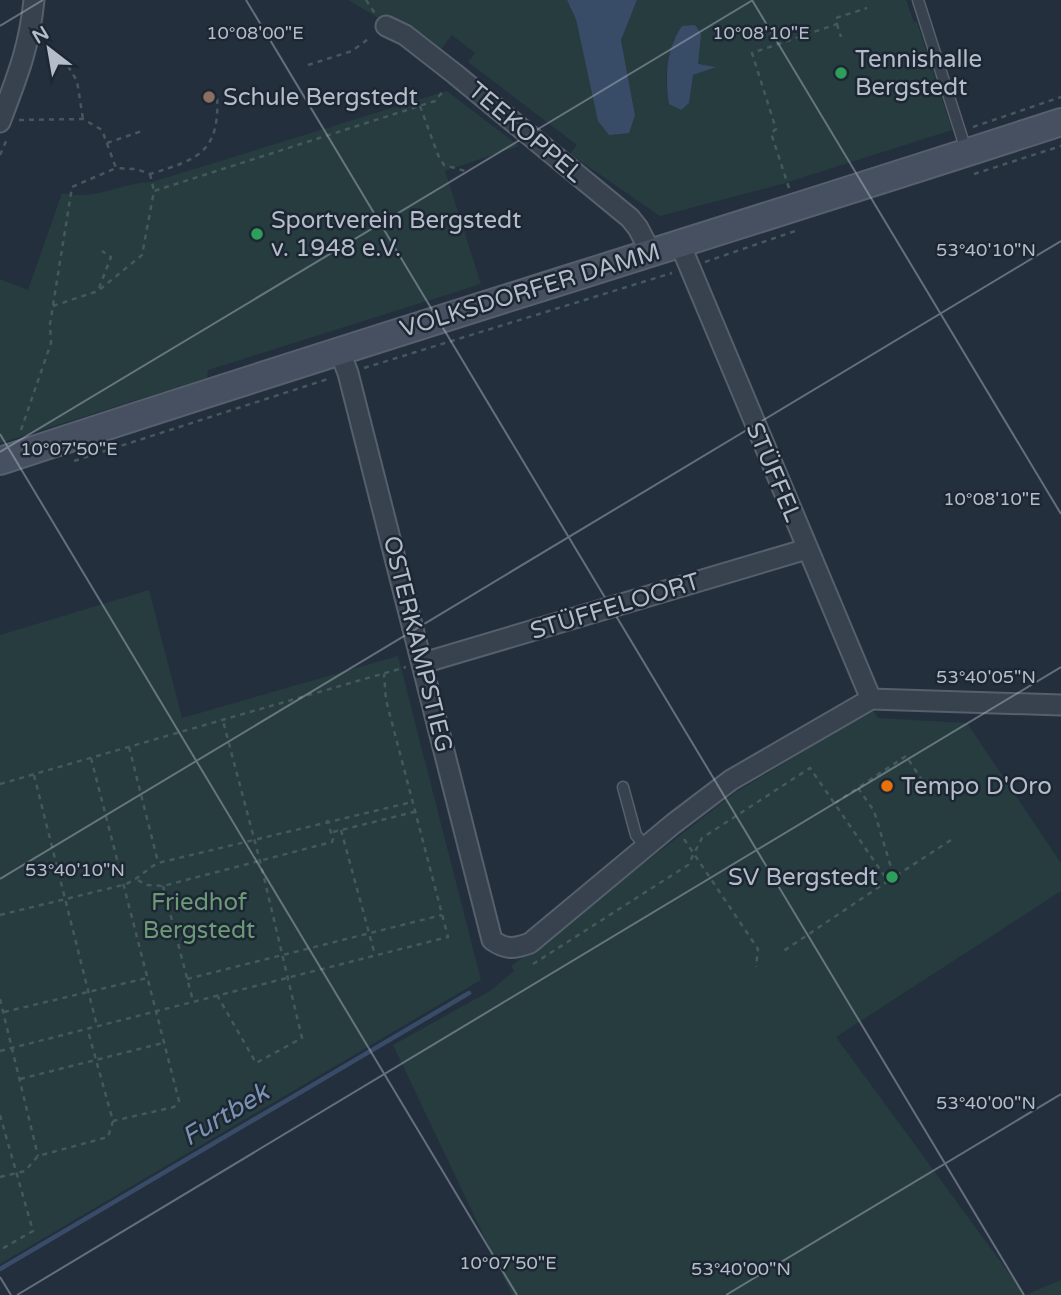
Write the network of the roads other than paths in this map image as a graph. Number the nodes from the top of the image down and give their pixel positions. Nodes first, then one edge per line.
1 (33, 0) edge
2 (918, 0) edge
3 (386, 26) road end
4 (0, 122) edge
5 (1061, 122) edge
6 (966, 165) junction
7 (651, 253) junction
8 (684, 256) junction
9 (344, 361) junction
10 (6, 459) edge
11 (807, 549) junction
12 (423, 663) junction
13 (871, 699) junction
14 (1061, 705) edge
15 (623, 787) dead end
16 (646, 847) junction

1 - 4 street
2 - 6 lane
3 - 7 street, TEEKOPPEL
5 - 6 main road, VOLKSDORFER DAMM
6 - 8 main road, VOLKSDORFER DAMM
7 - 8 main road, VOLKSDORFER DAMM
7 - 9 main road, VOLKSDORFER DAMM
8 - 11 street, STÜFFEL
9 - 10 main road, VOLKSDORFER DAMM
9 - 12 street, OSTERKAMPSTIEG
11 - 12 street, STÜFFELOORT
11 - 13 street, STÜFFEL
12 - 16 street, OSTERKAMPSTIEG
13 - 14 street
13 - 16 street
15 - 16 lane

